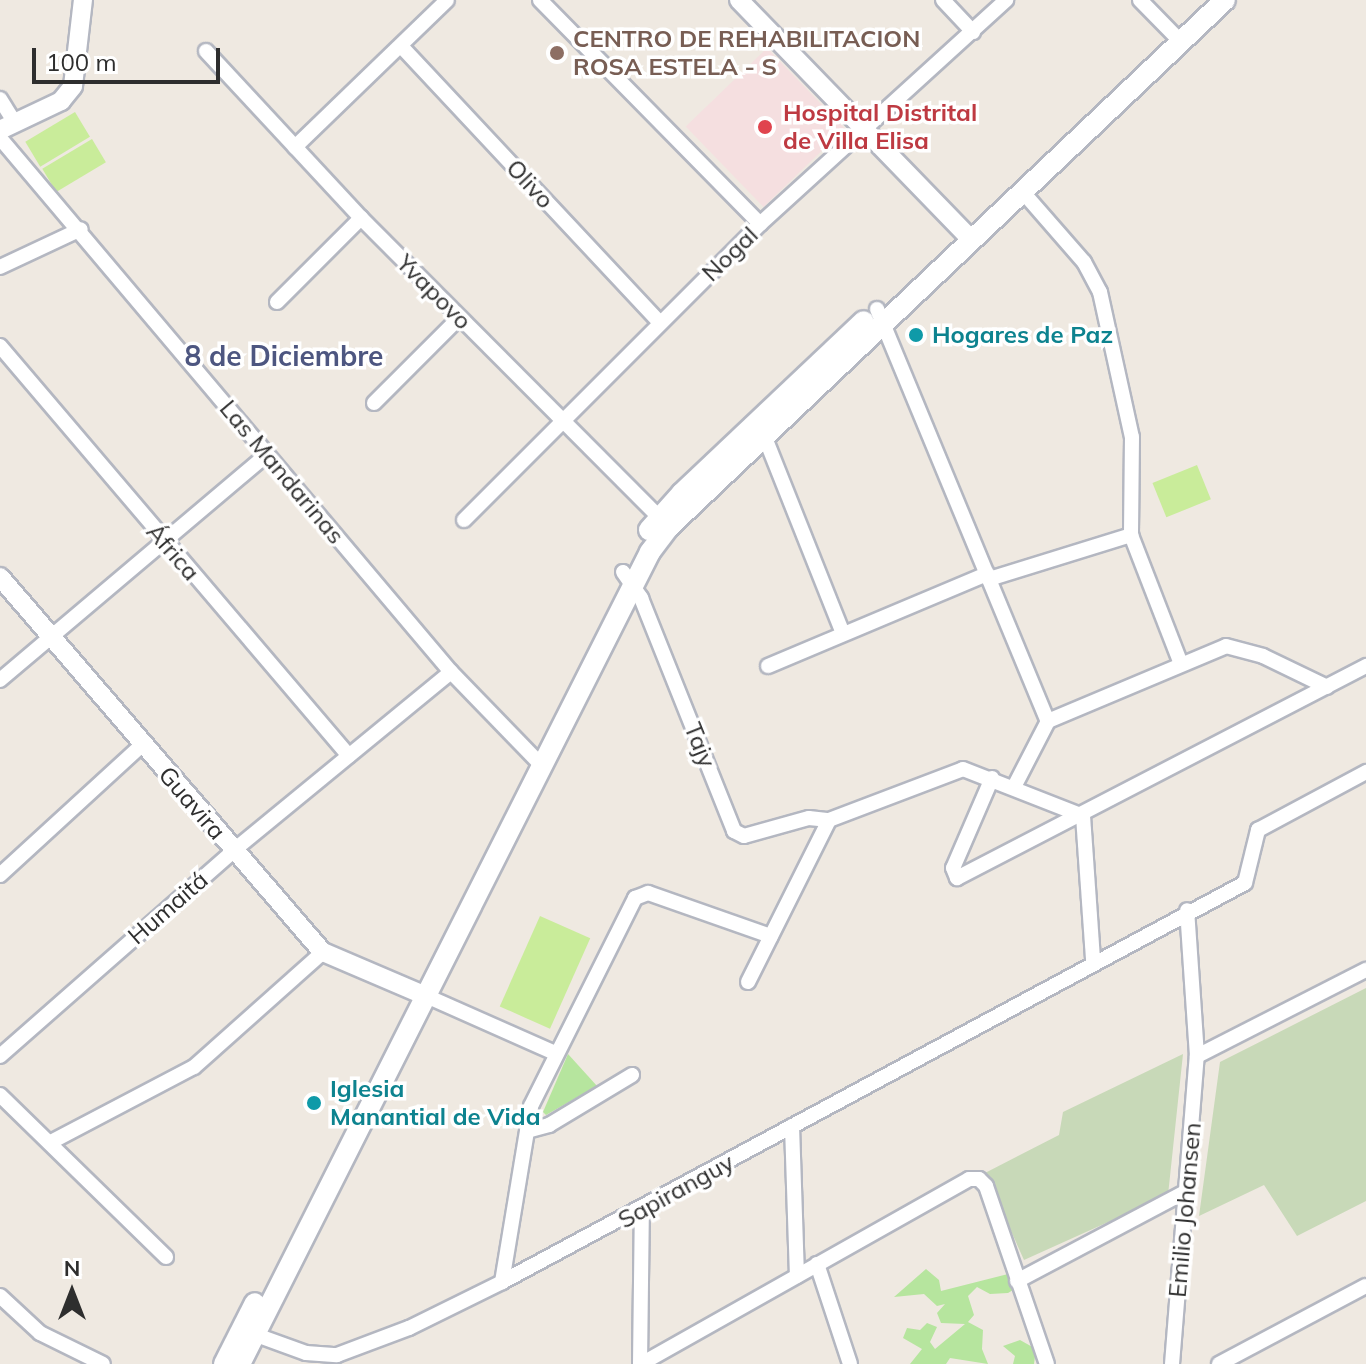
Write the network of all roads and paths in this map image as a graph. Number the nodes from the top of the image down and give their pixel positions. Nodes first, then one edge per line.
1 (83, 0) edge
2 (447, 0) edge
3 (540, 0) edge
4 (739, 0) edge
5 (943, 0) edge
6 (1006, 0) edge
7 (1140, 0) edge
8 (1206, 0) edge
9 (1225, 0) edge
10 (973, 32) junction
11 (1176, 37) junction
12 (401, 46) junction
13 (206, 51) dead end
14 (0, 99) edge
15 (8, 127) edge
16 (863, 131) junction
17 (0, 138) edge
18 (295, 147) junction
19 (1022, 191) junction
20 (361, 218) junction
21 (760, 224) junction
22 (81, 229) junction
23 (966, 234) junction
24 (0, 267) edge
25 (277, 302) dead end
26 (880, 316) junction
27 (459, 318) junction
28 (660, 323) junction
29 (0, 346) edge
30 (374, 403) dead end
31 (561, 420) junction
32 (761, 429) junction
33 (266, 455) junction
34 (464, 520) dead end
35 (664, 522) junction
36 (1131, 535) junction
37 (163, 542) junction
38 (0, 577) edge
39 (628, 577) junction
40 (988, 577) junction
41 (843, 634) junction
42 (51, 637) junction
43 (1181, 664) junction
44 (768, 666) dead end
45 (1366, 666) edge
46 (451, 672) junction
47 (0, 680) edge
48 (1327, 687) junction
49 (1048, 721) junction
50 (142, 745) junction
51 (349, 756) junction
52 (535, 759) junction
53 (1366, 772) edge
54 (992, 778) junction
55 (1014, 787) junction
56 (1083, 816) junction
57 (829, 820) junction
58 (233, 851) junction
59 (0, 875) edge
60 (1187, 910) junction
61 (771, 936) junction
62 (323, 952) junction
63 (1093, 960) junction
64 (1366, 970) edge
65 (748, 982) dead end
66 (418, 992) junction
67 (555, 1053) junction
68 (0, 1056) edge
69 (1197, 1056) junction
70 (632, 1075) dead end
71 (0, 1095) edge
72 (792, 1126) junction
73 (527, 1131) junction
74 (51, 1142) junction
75 (1187, 1191) junction
76 (642, 1211) junction
77 (166, 1257) dead end
78 (817, 1264) junction
79 (797, 1276) junction
80 (1017, 1281) junction
81 (502, 1282) junction
82 (1366, 1286) edge
83 (0, 1296) edge
84 (248, 1332) junction
85 (103, 1364) edge
86 (224, 1364) edge
87 (240, 1364) edge
88 (640, 1364) edge
89 (850, 1364) edge
90 (1047, 1364) edge
91 (1172, 1364) edge
92 (1219, 1364) edge

1 - 15 street
2 - 12 street
3 - 21 street
4 - 16 street
5 - 10 street
6 - 10 street, Nogal
7 - 11 street
8 - 11 main road
9 - 11 main road
10 - 16 street, Nogal
11 - 19 main road
11 - 23 main road
12 - 18 street
12 - 28 street, Olivo
13 - 18 street, Yvapovo
14 - 15 street
16 - 21 street, Nogal
16 - 23 street
17 - 22 street, Las Mandarinas
18 - 20 street, Yvapovo
19 - 23 main road
19 - 36 street
20 - 25 street
20 - 27 street, Yvapovo
21 - 28 street, Nogal
22 - 24 street
22 - 33 street, Las Mandarinas
23 - 26 main road
26 - 32 main road
26 - 40 street
27 - 30 street
27 - 31 street, Yvapovo
28 - 31 street, Nogal
29 - 37 street, África
31 - 34 street, Nogal
31 - 35 street, Yvapovo
32 - 35 main road
32 - 41 street
33 - 37 street
33 - 46 street, Las Mandarinas
35 - 39 main road
36 - 40 street
36 - 43 street
37 - 42 street
37 - 51 street, África
38 - 42 street, Guavira
39 - 52 main road
39 - 57 street, Tajy
40 - 41 street
40 - 49 street
41 - 44 street
42 - 47 street
42 - 50 street, Guavira
43 - 48 street
43 - 49 street
45 - 48 street
46 - 51 street, Humaitá
46 - 52 street, Las Mandarinas
48 - 56 street
49 - 55 street
50 - 58 street, Guavira
50 - 59 street
51 - 58 street, Humaitá
52 - 66 main road
53 - 60 street, Sapiranguy
54 - 55 street, Tajy
54 - 56 street
54 - 57 street, Tajy
55 - 56 street, Tajy
56 - 63 street
57 - 61 street
58 - 62 street, Guavira
58 - 68 street, Humaitá
60 - 63 street, Sapiranguy
60 - 69 street, Emilio Johansen
61 - 65 street
61 - 67 street
62 - 66 street, Guavira
62 - 74 street
63 - 72 street, Sapiranguy
64 - 69 street
66 - 67 street
66 - 84 main road
67 - 73 street
69 - 75 street, Emilio Johansen
70 - 73 street
71 - 74 street
72 - 76 street, Sapiranguy
72 - 79 street
73 - 81 street
74 - 77 street
75 - 80 street
75 - 91 street, Emilio Johansen
76 - 81 street, Sapiranguy
76 - 88 street
78 - 79 street
78 - 80 street
78 - 89 street
79 - 88 street
80 - 90 street
81 - 84 street, Sapiranguy
82 - 92 street
83 - 85 street
84 - 86 main road
84 - 87 main road

